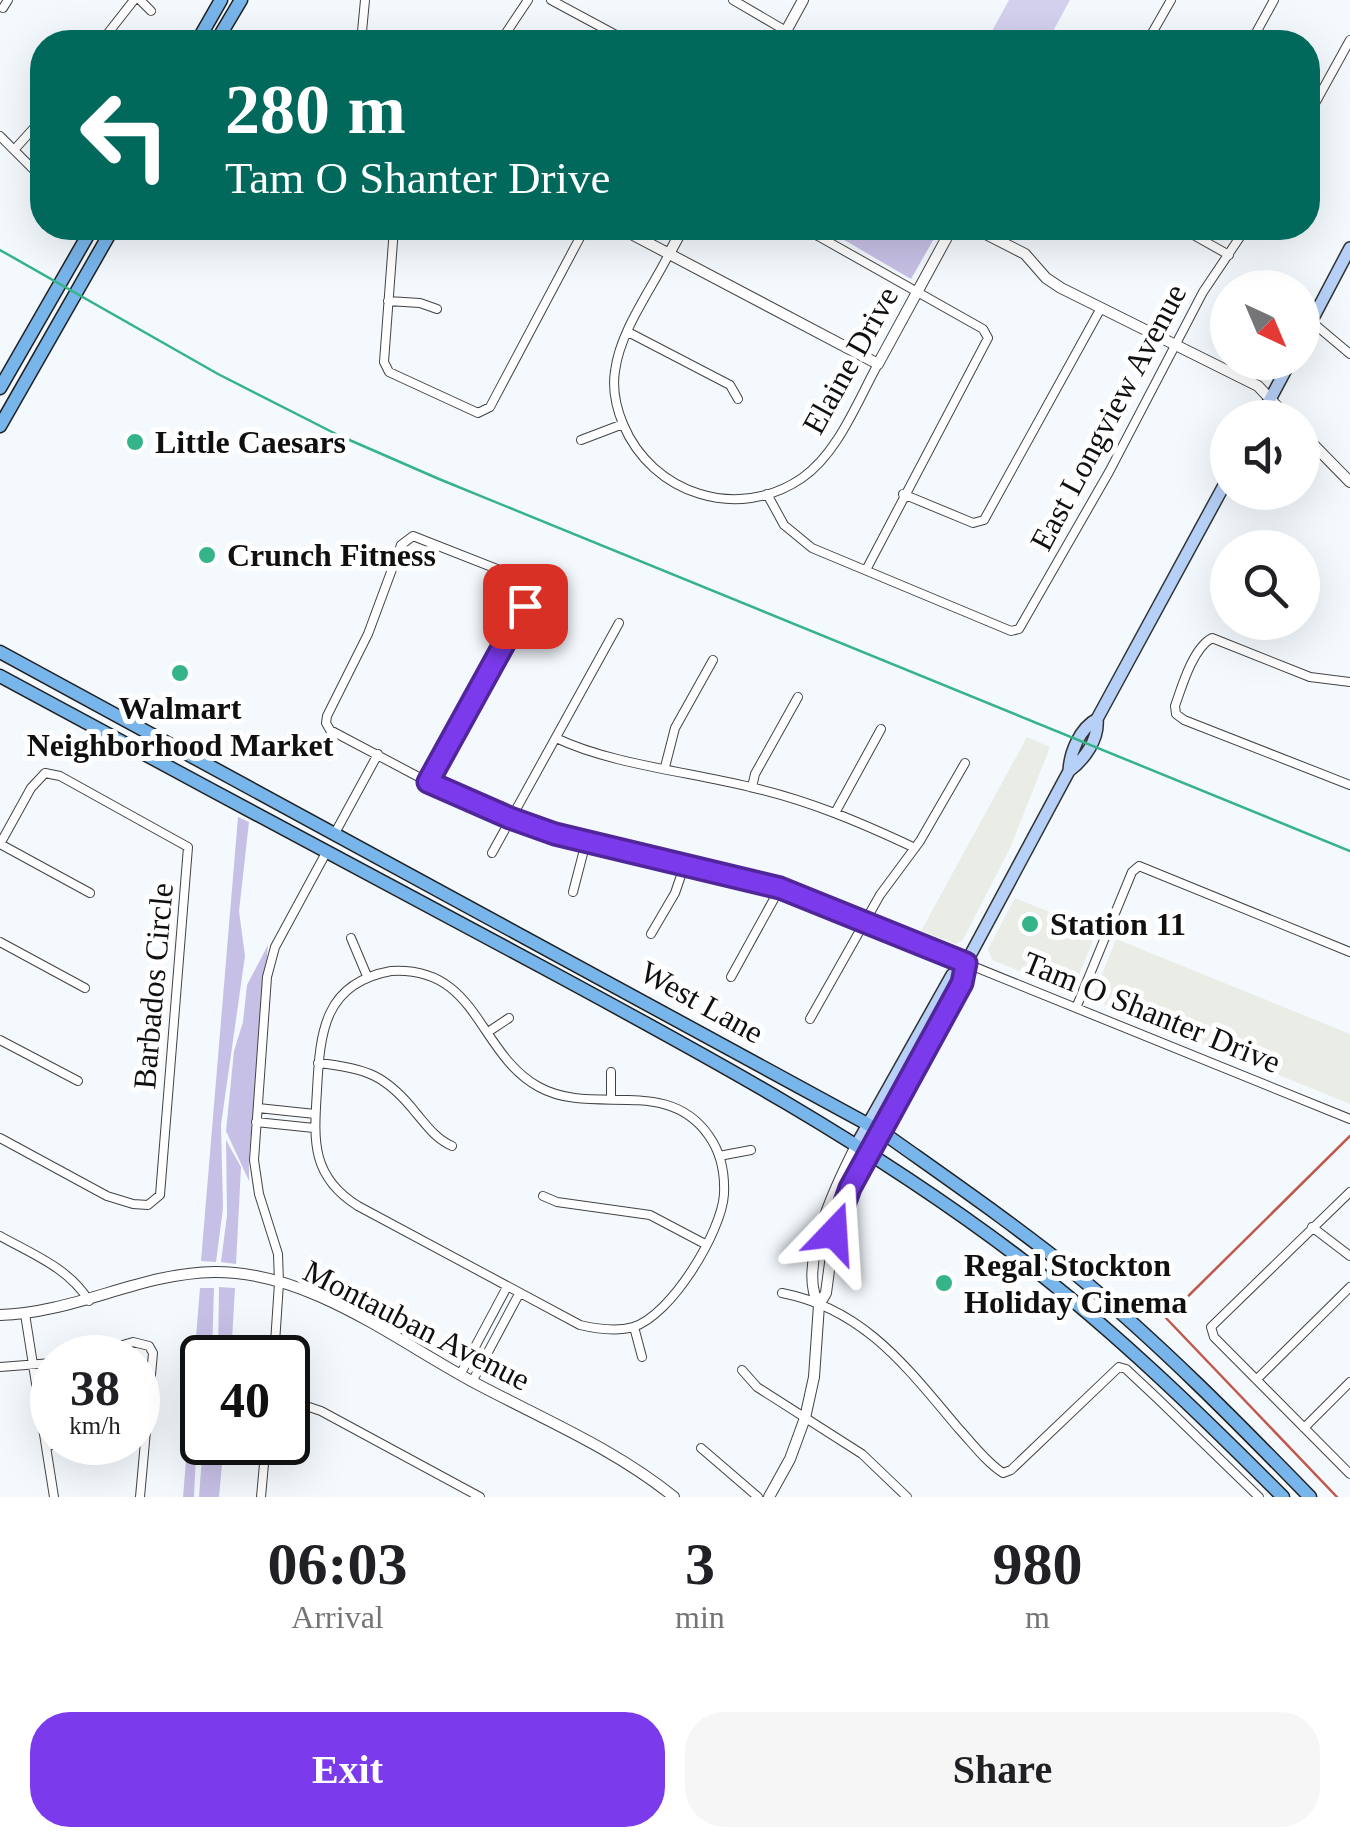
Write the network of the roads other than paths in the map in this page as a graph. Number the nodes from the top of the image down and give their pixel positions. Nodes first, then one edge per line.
1 (137, 0) edge
2 (221, 0) edge
3 (241, 0) edge
4 (365, 0) edge
5 (528, 0) edge
6 (551, 0) edge
7 (733, 0) edge
8 (803, 0) edge
9 (1171, 0) edge
10 (1274, 0) edge
11 (151, 11) dead end
12 (111, 30) edge
13 (204, 30) edge
14 (223, 30) edge
15 (363, 30) edge
16 (508, 30) edge
17 (607, 30) edge
18 (784, 30) edge
19 (787, 30) edge
20 (1155, 30) edge
21 (1257, 30) edge
22 (1350, 40) edge
23 (1320, 94) edge
24 (30, 132) edge
25 (0, 136) edge
26 (14, 150) junction
27 (30, 166) edge
28 (85, 240) edge
29 (105, 240) edge
30 (393, 240) edge
31 (579, 240) edge
32 (643, 240) edge
33 (677, 240) edge
34 (833, 240) edge
35 (946, 240) edge
36 (999, 240) edge
37 (1204, 240) edge
38 (1238, 240) edge
39 (1350, 248) edge
40 (670, 254) junction
41 (1229, 254) junction
42 (917, 293) junction
43 (388, 301) junction
44 (1320, 306) edge
45 (1101, 308) junction
46 (437, 309) dead end
47 (1320, 329) edge
48 (628, 332) junction
49 (1177, 344) junction
50 (1350, 354) edge
51 (878, 364) junction
52 (1280, 380) edge
53 (0, 388) edge
54 (738, 399) dead end
55 (1270, 399) joint
56 (624, 424) junction
57 (0, 426) edge
58 (580, 440) dead end
59 (1320, 451) edge
60 (1350, 482) edge
61 (767, 494) junction
62 (904, 494) junction
63 (1211, 510) edge
64 (866, 570) junction
65 (618, 623) dead end
66 (0, 652) edge
67 (713, 660) dead end
68 (0, 676) edge
69 (1350, 682) edge
70 (798, 696) dead end
71 (881, 729) dead end
72 (556, 738) junction
73 (378, 754) junction
74 (964, 762) dead end
75 (665, 767) junction
76 (428, 782) junction
77 (1350, 786) edge
78 (752, 787) junction
79 (835, 813) junction
80 (510, 818) junction
81 (335, 833) junction
82 (586, 842) junction
83 (0, 844) edge
84 (915, 848) junction
85 (327, 851) junction
86 (492, 853) dead end
87 (685, 864) junction
88 (780, 888) junction
89 (573, 892) dead end
90 (90, 893) dead end
91 (865, 921) junction
92 (652, 934) dead end
93 (350, 938) dead end
94 (0, 942) edge
95 (1350, 952) edge
96 (966, 963) junction
97 (366, 976) junction
98 (731, 977) dead end
99 (84, 988) dead end
100 (1076, 1008) junction
101 (509, 1018) dead end
102 (810, 1019) dead end
103 (488, 1032) junction
104 (0, 1040) edge
105 (318, 1062) junction
106 (611, 1072) dead end
107 (78, 1081) dead end
108 (611, 1098) junction
109 (258, 1108) junction
110 (315, 1114) junction
111 (1350, 1119) edge
112 (256, 1122) junction
113 (867, 1124) junction
114 (314, 1128) junction
115 (882, 1132) junction
116 (0, 1138) edge
117 (857, 1144) junction
118 (452, 1146) dead end
119 (751, 1150) dead end
120 (870, 1152) junction
121 (720, 1156) junction
122 (1350, 1192) edge
123 (543, 1196) dead end
124 (1312, 1227) junction
125 (0, 1236) edge
126 (705, 1244) junction
127 (1350, 1256) edge
128 (279, 1283) junction
129 (1350, 1286) edge
130 (507, 1287) junction
131 (782, 1293) dead end
132 (520, 1294) junction
133 (89, 1300) junction
134 (820, 1305) junction
135 (25, 1314) junction
136 (0, 1315) edge
137 (634, 1327) junction
138 (276, 1335) edge
139 (30, 1350) edge
140 (642, 1357) dead end
141 (30, 1365) edge
142 (0, 1367) edge
143 (742, 1370) dead end
144 (460, 1374) junction
145 (1256, 1378) junction
146 (472, 1382) junction
147 (1350, 1382) edge
148 (310, 1407) edge
149 (805, 1418) junction
150 (1304, 1428) junction
151 (701, 1448) dead end
152 (49, 1465) edge
153 (141, 1465) edge
154 (263, 1465) edge
155 (1350, 1474) edge
156 (54, 1497) edge
157 (140, 1497) edge
158 (260, 1497) edge
159 (480, 1497) edge
160 (674, 1497) edge
161 (758, 1497) edge
162 (769, 1497) edge
163 (908, 1497) edge
164 (1259, 1497) edge
165 (1283, 1497) edge
166 (1310, 1497) edge

1 - 11 street
1 - 12 street
2 - 13 main road
3 - 14 main road
4 - 15 street
5 - 16 street
6 - 17 street
7 - 18 street
8 - 19 street
9 - 20 street
10 - 21 street
22 - 23 street
24 - 26 street
25 - 26 street
26 - 27 street
28 - 53 main road
29 - 57 main road
30 - 43 street
31 - 43 street
32 - 40 street
33 - 40 street
34 - 42 street
35 - 42 street, Elaine Drive
36 - 45 street
37 - 41 street
38 - 41 street, East Longview Avenue
39 - 44 main road
40 - 48 street
40 - 51 street
41 - 49 street, East Longview Avenue
42 - 51 street, Elaine Drive
42 - 62 street
43 - 46 street
45 - 49 street
45 - 62 street
47 - 50 street
48 - 54 street
48 - 56 street
49 - 55 street
49 - 64 street, East Longview Avenue
51 - 61 street, Elaine Drive
52 - 55 main road
56 - 58 street
56 - 61 street
59 - 60 street
61 - 64 street
62 - 64 street
63 - 96 main road
65 - 72 street
66 - 81 main road, West Lane
67 - 75 street
68 - 85 main road, West Lane
69 - 77 street
70 - 78 street
71 - 79 street
72 - 75 street
72 - 80 street
73 - 76 street, Tam O Shanter Drive
73 - 76 street, Tam O Shanter Drive
73 - 81 street
74 - 84 street
75 - 78 street
76 - 80 street, Tam O Shanter Drive
78 - 79 street
79 - 84 street
80 - 82 street, Tam O Shanter Drive
80 - 86 street
81 - 113 main road, West Lane
82 - 87 street, Tam O Shanter Drive
82 - 89 street
83 - 90 street
83 - 116 street, Barbados Circle
84 - 91 street
85 - 109 street
85 - 117 main road, West Lane
87 - 88 street, Tam O Shanter Drive
87 - 92 street
88 - 91 street, Tam O Shanter Drive
88 - 98 street
91 - 96 street, Tam O Shanter Drive
91 - 102 street
93 - 97 street
94 - 99 street
95 - 100 street
96 - 100 street, Tam O Shanter Drive
96 - 113 main road
96 - 115 main road
97 - 103 street
97 - 105 street
100 - 111 street, Tam O Shanter Drive
101 - 103 street
103 - 108 street
104 - 107 street
105 - 110 street
105 - 118 street
106 - 108 street
108 - 121 street
109 - 110 street
109 - 112 street
110 - 114 street
112 - 114 street
112 - 128 street
113 - 115 main road, West Lane
113 - 117 main road
114 - 130 street
115 - 120 main road
115 - 166 main road, West Lane
117 - 120 main road, West Lane
117 - 134 street
119 - 121 street
120 - 134 street
120 - 165 main road, West Lane
121 - 126 street
122 - 124 street
123 - 126 street
124 - 127 street
124 - 145 street
125 - 133 street
126 - 137 street
128 - 133 street, Montauban Avenue
128 - 138 street
128 - 144 street, Montauban Avenue
129 - 145 street
130 - 132 street
130 - 144 street
131 - 134 street
132 - 137 street
132 - 146 street
133 - 135 street, Montauban Avenue
134 - 149 street
134 - 164 street
135 - 136 street, Montauban Avenue
135 - 139 street
137 - 140 street
141 - 142 street
143 - 149 street
144 - 146 street, Montauban Avenue
145 - 150 street
146 - 160 street, Montauban Avenue
147 - 150 street
148 - 159 street
149 - 162 street
149 - 163 street
150 - 155 street
151 - 161 street
152 - 156 street
153 - 157 street
154 - 158 street

